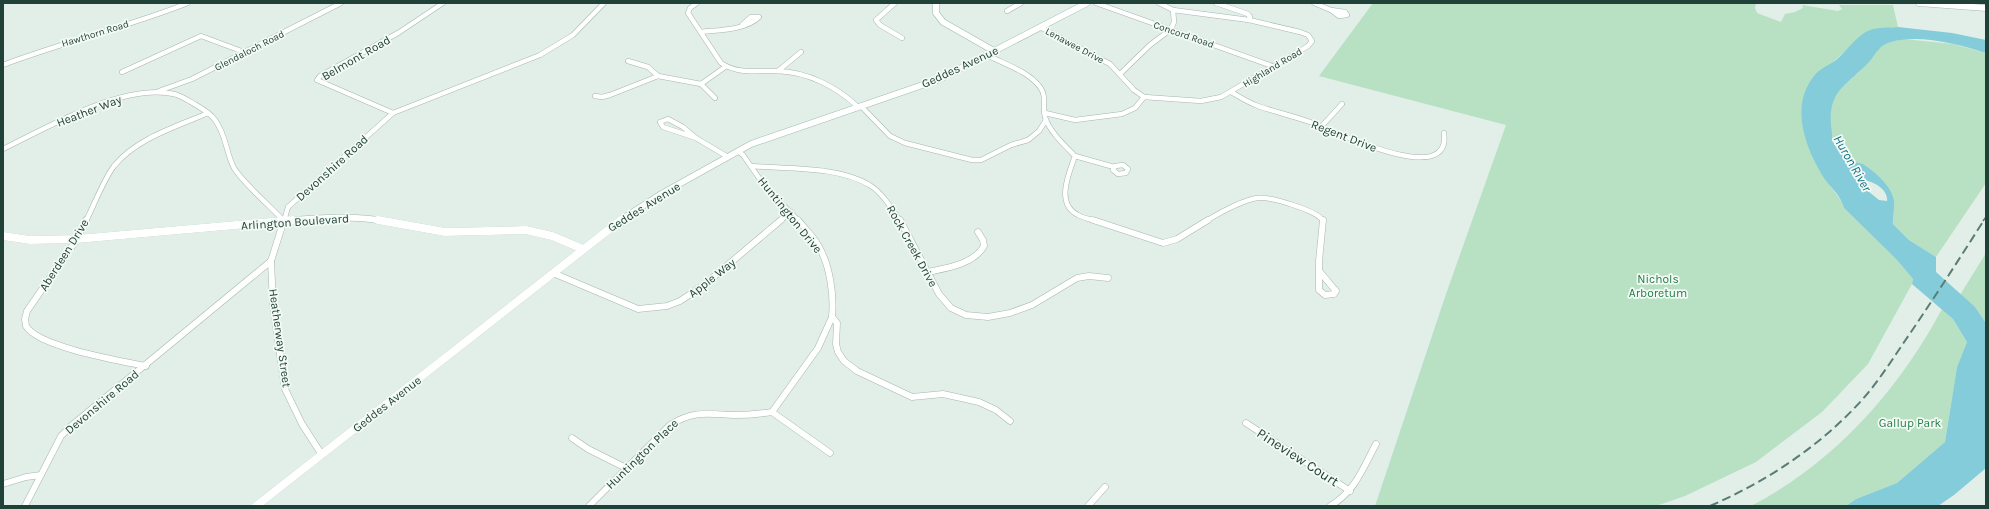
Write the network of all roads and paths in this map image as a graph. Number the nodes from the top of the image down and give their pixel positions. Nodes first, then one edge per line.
1 (188, 3) edge
2 (341, 3) edge
3 (443, 3) edge
4 (604, 3) edge
5 (697, 3) edge
6 (895, 3) edge
7 (936, 3) edge
8 (1021, 3) edge
9 (1087, 3) edge
10 (1096, 3) edge
11 (1159, 3) edge
12 (1216, 3) edge
13 (1314, 3) edge
14 (1920, 3) edge
15 (1947, 3) edge
16 (1986, 5) edge
17 (1986, 8) edge
18 (1173, 10) junction
19 (1331, 10) dead end
20 (1007, 11) dead end
21 (1249, 20) junction
22 (742, 25) dead end
23 (1040, 27) junction
24 (1171, 29) junction
25 (701, 32) junction
26 (902, 38) dead end
27 (994, 51) junction
28 (244, 52) junction
29 (801, 52) dead end
30 (987, 55) junction
31 (628, 61) dead end
32 (3, 65) edge
33 (1272, 66) junction
34 (725, 67) junction
35 (778, 71) junction
36 (122, 72) dead end
37 (1120, 74) junction
38 (658, 76) junction
39 (701, 84) junction
40 (1231, 92) junction
41 (156, 93) junction
42 (595, 96) dead end
43 (1144, 97) junction
44 (715, 98) dead end
45 (1342, 104) dead end
46 (860, 106) junction
47 (208, 113) junction
48 (393, 113) junction
49 (1045, 113) junction
50 (1046, 120) junction
51 (1320, 126) junction
52 (1053, 130) junction
53 (1039, 131) junction
54 (1444, 133) dead end
55 (696, 138) junction
56 (3, 148) edge
57 (738, 151) junction
58 (1076, 156) junction
59 (728, 157) junction
60 (752, 166) junction
61 (1114, 167) dead end
62 (791, 212) junction
63 (284, 221) junction
64 (978, 232) dead end
65 (3, 236) edge
66 (77, 239) junction
67 (583, 249) junction
68 (271, 261) junction
69 (928, 272) junction
70 (1320, 272) dead end
71 (553, 273) junction
72 (1108, 278) dead end
73 (832, 317) junction
74 (146, 366) junction
75 (772, 412) junction
76 (1010, 421) dead end
77 (1246, 423) dead end
78 (572, 438) dead end
79 (1376, 444) dead end
80 (830, 453) dead end
81 (322, 455) junction
82 (626, 468) junction
83 (41, 475) junction
84 (3, 484) edge
85 (1105, 487) dead end
86 (1350, 491) junction
87 (26, 506) edge
88 (256, 506) edge
89 (589, 506) edge
90 (1088, 506) edge
91 (1330, 506) edge

1 - 32 street, Hawthorn Road
2 - 28 street, Glendaloch Road
3 - 48 street, Belmont Road
4 - 48 street, Devonshire Road
5 - 25 street
6 - 26 street
7 - 27 main road
8 - 20 street
9 - 23 main road, Geddes Avenue
10 - 24 street, Concord Road
11 - 18 street, Highland Road
12 - 21 street
13 - 19 street
14 - 17 main road
15 - 16 main road
18 - 21 street, Highland Road
18 - 24 street
21 - 33 street, Highland Road
22 - 25 street
23 - 27 main road, Geddes Avenue
23 - 37 street, Lenawee Drive
24 - 33 street, Concord Road
24 - 37 street
25 - 34 street
27 - 30 main road, Geddes Avenue
28 - 36 street
28 - 41 street, Glendaloch Road
29 - 35 street
30 - 46 main road, Geddes Avenue
30 - 49 street
31 - 38 street
33 - 40 street, Highland Road
34 - 35 street
34 - 39 street
35 - 46 street
37 - 43 street, Lenawee Drive
38 - 39 street
38 - 42 street
39 - 44 street
40 - 43 street, Highland Road
40 - 51 street, Regent Drive
41 - 47 street, Heather Way
41 - 56 street, Heather Way
43 - 49 street
45 - 51 street
46 - 53 street
46 - 57 main road, Geddes Avenue
47 - 63 street, Heather Way
47 - 66 street, Aberdeen Drive
48 - 63 street, Devonshire Road
49 - 50 street
50 - 52 street
50 - 53 street
51 - 54 street, Regent Drive
52 - 53 street
52 - 58 street
55 - 55 street
55 - 59 street
57 - 59 main road, Geddes Avenue
57 - 60 street, Huntington Drive
58 - 61 street
58 - 70 street
59 - 67 main road, Geddes Avenue
60 - 62 street, Huntington Drive
60 - 69 street, Rock Creek Drive
62 - 71 street, Apple Way
62 - 73 street, Huntington Drive
63 - 66 main road, Arlington Boulevard
63 - 67 main road, Arlington Boulevard
63 - 68 street, Devonshire Road
64 - 69 street
65 - 66 main road, Arlington Boulevard
66 - 74 street, Aberdeen Drive
67 - 71 main road, Geddes Avenue
68 - 74 street, Devonshire Road
68 - 81 street, Heatherway Street
69 - 72 street, Rock Creek Drive
71 - 81 main road, Geddes Avenue
73 - 75 street
73 - 76 street, Huntington Drive
74 - 83 street, Devonshire Road
75 - 80 street
75 - 82 street, Huntington Place
77 - 86 street, Pineview Court
78 - 82 street
79 - 86 street
81 - 88 main road, Geddes Avenue
82 - 89 street, Huntington Place
83 - 84 street
83 - 87 street, Devonshire Road
85 - 90 street
86 - 91 street

